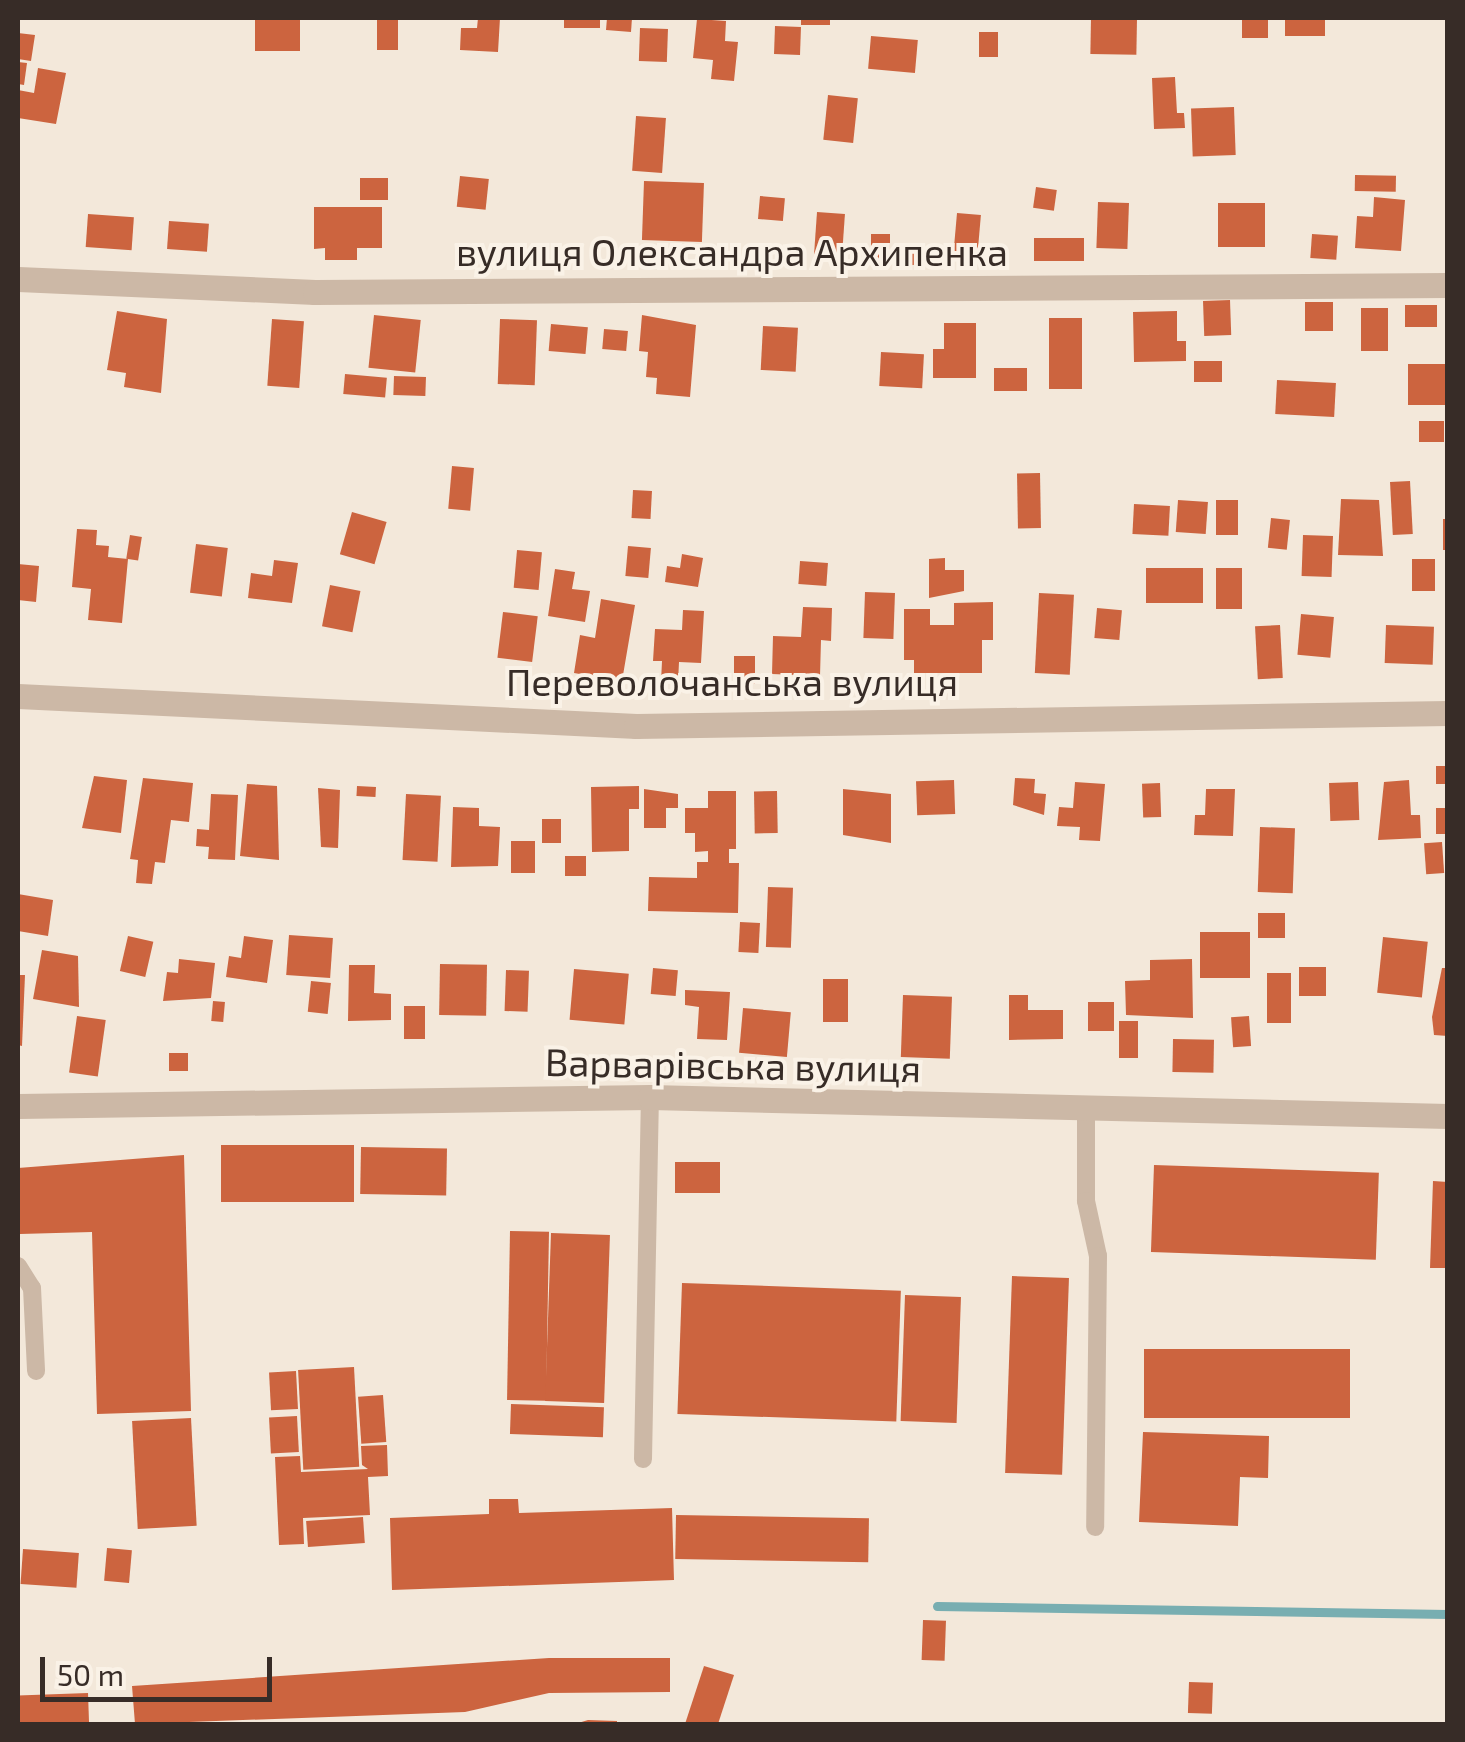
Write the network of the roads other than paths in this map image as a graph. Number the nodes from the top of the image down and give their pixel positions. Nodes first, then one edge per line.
1 (18, 279) edge
2 (1448, 285) edge
3 (18, 696) edge
4 (1448, 713) edge
5 (650, 1098) junction
6 (18, 1106) edge
7 (1086, 1111) junction
8 (1448, 1116) edge
9 (18, 1266) edge
10 (36, 1370) dead end
11 (644, 1459) dead end
12 (1095, 1527) dead end

1 - 2 street, вулиця Олександра Архипенка
3 - 4 street, Переволочанська вулиця
5 - 6 street, Варварівська вулиця
5 - 7 street, Варварівська вулиця
5 - 11 lane
7 - 8 street, Варварівська вулиця
7 - 12 lane
9 - 10 lane

